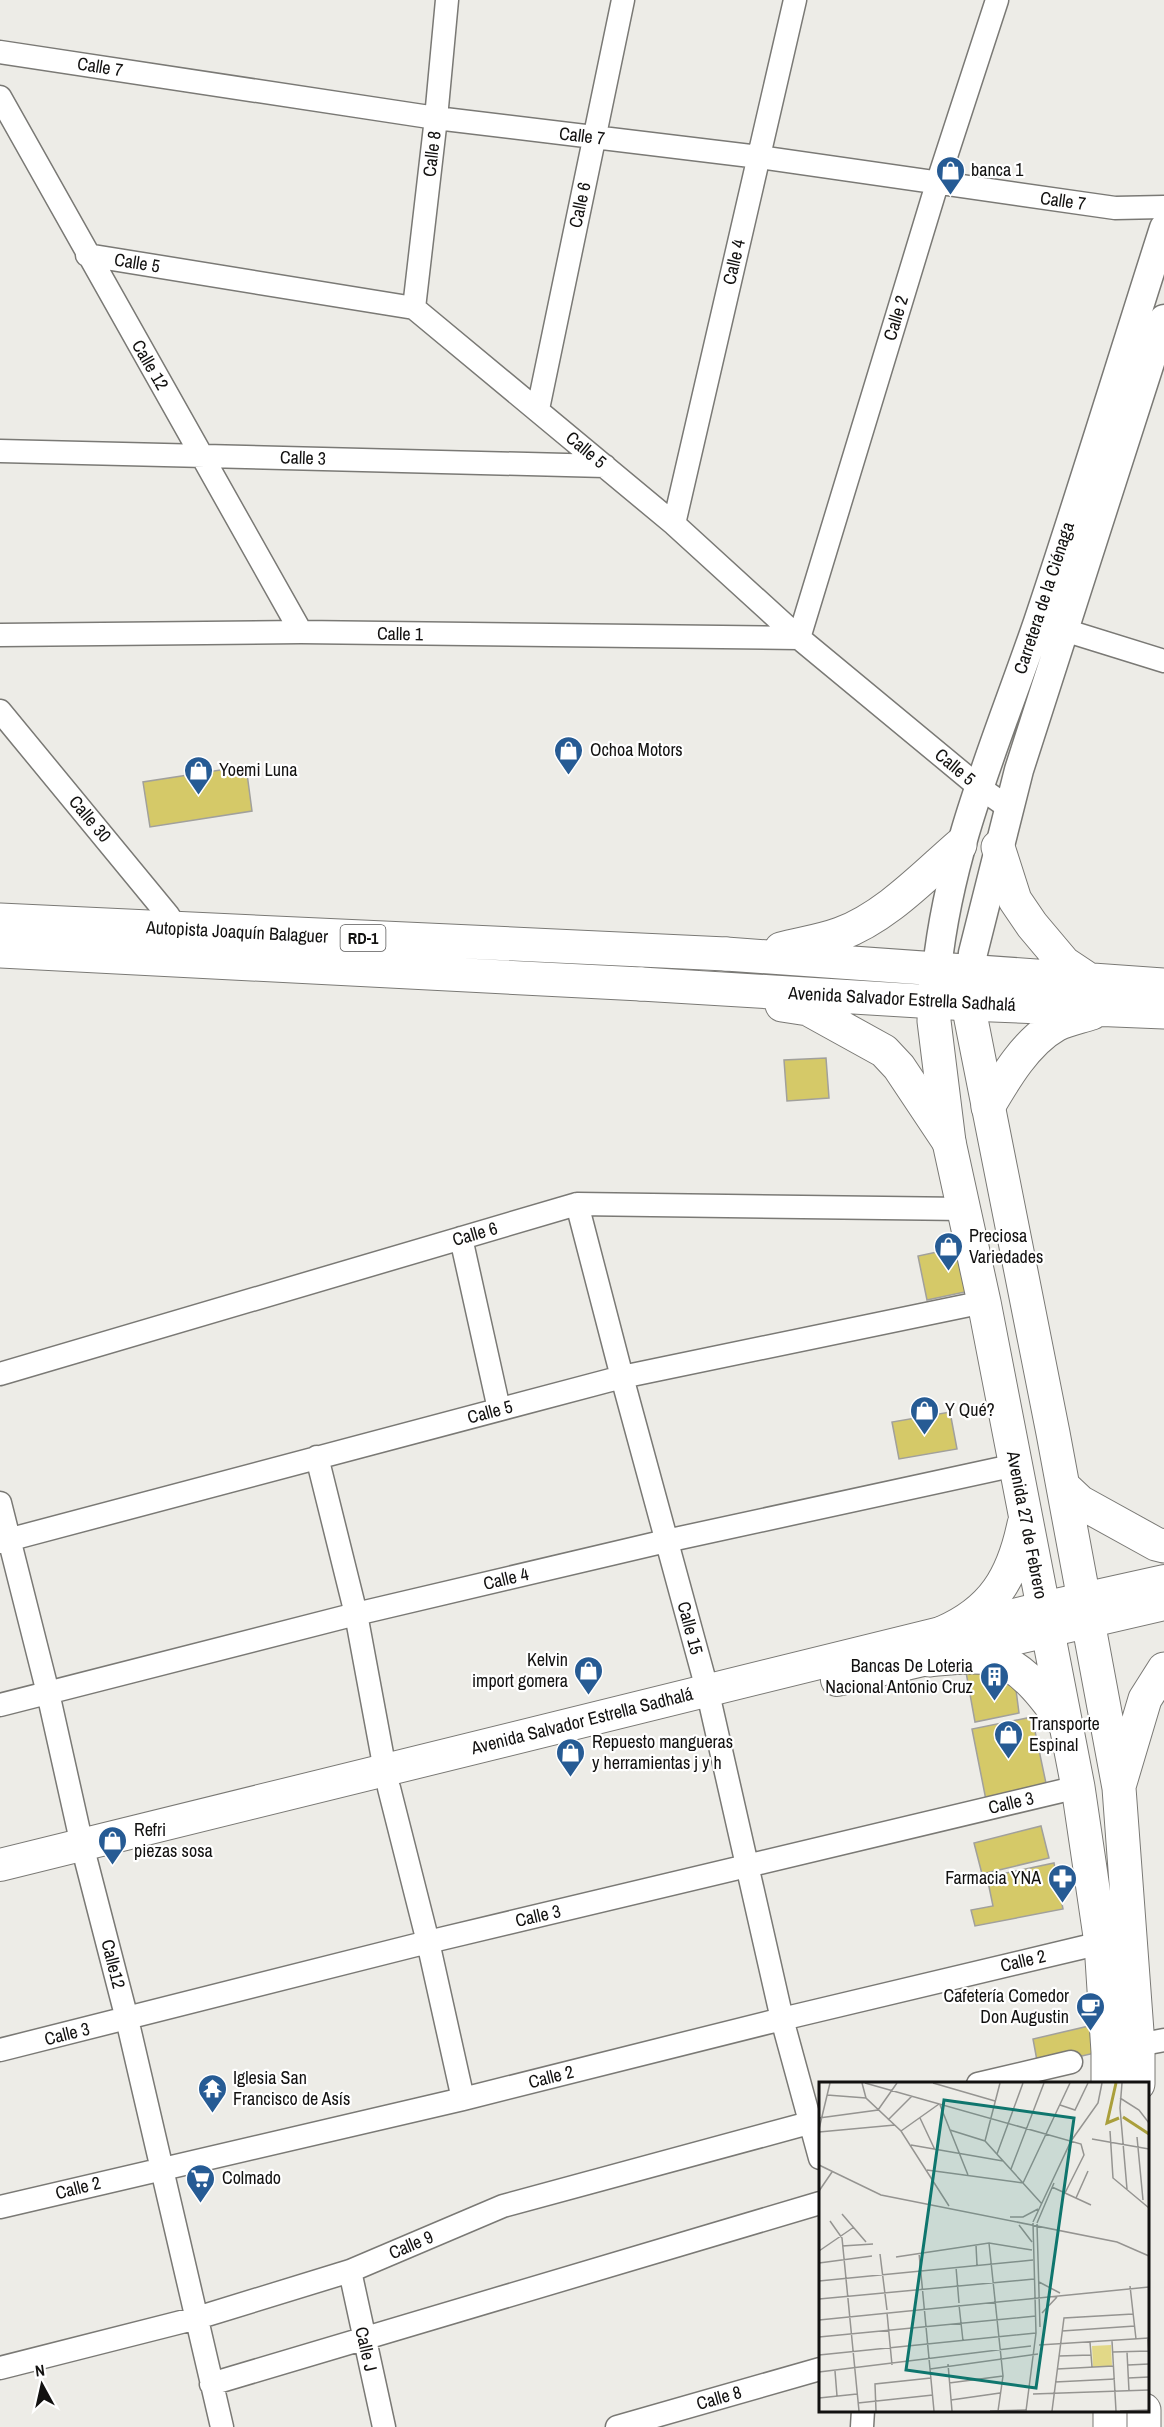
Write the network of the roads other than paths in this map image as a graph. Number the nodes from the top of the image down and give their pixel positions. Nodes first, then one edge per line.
1 (447, 0) edge
2 (622, 0) edge
3 (795, 0) edge
4 (997, 0) edge
5 (0, 52) edge
6 (0, 97) edge
7 (436, 118) junction
8 (594, 137) junction
9 (759, 157) junction
10 (936, 184) junction
11 (1164, 207) edge
12 (1164, 228) edge
13 (87, 255) junction
14 (414, 308) junction
15 (1164, 319) edge
16 (538, 409) junction
17 (0, 451) edge
18 (202, 455) junction
19 (605, 466) junction
20 (674, 524) junction
21 (1038, 621) junction
22 (1064, 631) junction
23 (301, 632) junction
24 (0, 635) edge
25 (800, 638) junction
26 (1164, 661) edge
27 (0, 711) edge
28 (979, 787) junction
29 (1009, 808) junction
30 (960, 844) junction
31 (998, 847) junction
32 (0, 920) edge
33 (177, 929) junction
34 (0, 951) edge
35 (726, 954) junction
36 (937, 969) junction
37 (971, 971) junction
38 (641, 984) junction
39 (1164, 985) edge
40 (1097, 995) junction
41 (933, 1001) junction
42 (968, 1004) junction
43 (1164, 1012) edge
44 (988, 1107) junction
45 (949, 1142) junction
46 (577, 1204) junction
47 (965, 1209) junction
48 (461, 1238) junction
49 (984, 1302) junction
50 (0, 1374) edge
51 (622, 1377) junction
52 (499, 1409) junction
53 (317, 1456) junction
54 (1016, 1465) junction
55 (1063, 1486) junction
56 (0, 1503) edge
57 (1025, 1519) junction
58 (4, 1541) edge
59 (666, 1541) junction
60 (1164, 1546) edge
61 (1164, 1581) edge
62 (1164, 1604) edge
63 (1086, 1611) junction
64 (356, 1614) junction
65 (1045, 1620) junction
66 (935, 1646) junction
67 (1164, 1669) edge
68 (48, 1694) junction
69 (710, 1699) junction
70 (0, 1705) edge
71 (1064, 1722) junction
72 (387, 1779) junction
73 (1078, 1787) junction
74 (1119, 1788) junction
75 (85, 1854) junction
76 (0, 1865) edge
77 (749, 1865) junction
78 (0, 1885) edge
79 (428, 1942) junction
80 (1101, 1943) junction
81 (127, 2019) junction
82 (782, 2019) junction
83 (1151, 2043) edge
84 (0, 2050) edge
85 (1071, 2062) dead end
86 (986, 2082) edge
87 (1108, 2082) edge
88 (1139, 2082) edge
89 (463, 2098) junction
90 (816, 2121) edge
91 (819, 2149) edge
92 (162, 2167) junction
93 (819, 2204) edge
94 (0, 2206) edge
95 (350, 2271) junction
96 (197, 2318) junction
97 (363, 2340) junction
98 (0, 2368) edge
99 (819, 2369) edge
100 (211, 2384) junction
101 (863, 2412) edge
102 (222, 2427) edge
103 (384, 2427) edge
104 (617, 2427) edge
105 (862, 2427) edge

1 - 7 street, Calle 8
2 - 8 street, Calle 6
3 - 9 street, Calle 4
4 - 10 street, Calle 2
5 - 7 street, Calle 7
6 - 13 street, Calle 12
7 - 8 street, Calle 7
7 - 14 street, Calle 8
8 - 9 street, Calle 7
8 - 16 street, Calle 6
9 - 10 street, Calle 7
9 - 20 street, Calle 4
10 - 11 street, Calle 7
10 - 25 street, Calle 2
12 - 21 street, Carretera de la Ciénaga
13 - 14 street, Calle 5
13 - 18 street, Calle 12
14 - 16 street, Calle 5
15 - 22 street, Carretera de la Ciénaga
16 - 19 street, Calle 5
17 - 18 street, Calle 3
18 - 19 street, Calle 3
18 - 23 street, Calle 12
19 - 20 street, Calle 5
20 - 25 street, Calle 5
21 - 22 street
21 - 28 street, Carretera de la Ciénaga
22 - 26 street
22 - 29 street, Carretera de la Ciénaga
23 - 24 street, Calle 1
23 - 25 street, Calle 1
25 - 28 street, Calle 5
27 - 33 street, Calle 30
28 - 29 street, Calle 5
28 - 30 street, Carretera de la Ciénaga
29 - 31 street, Carretera de la Ciénaga
30 - 35 main road
30 - 36 street, Carretera de la Ciénaga
31 - 37 street, Carretera de la Ciénaga
31 - 40 main road
32 - 33 main road, Autopista Joaquín Balaguer / RD-1
33 - 35 main road, Autopista Joaquín Balaguer / RD-1
34 - 38 main road, Autopista Joaquín Balaguer / RD-1
35 - 36 main road, Avenida Salvador Estrella Sadhalá
36 - 37 main road, Avenida Salvador Estrella Sadhalá
36 - 41 main road, Avenida 27 de Febrero
37 - 40 main road, Avenida Salvador Estrella Sadhalá
37 - 42 main road
38 - 41 main road, Avenida Salvador Estrella Sadhalá
38 - 45 main road
39 - 40 main road, Avenida Salvador Estrella Sadhalá
40 - 42 main road, Avenida Salvador Estrella Sadhalá
40 - 43 main road, Avenida Salvador Estrella Sadhalá
40 - 44 main road
41 - 42 main road, Avenida Salvador Estrella Sadhalá
41 - 45 main road, Avenida 27 de Febrero
42 - 44 main road
44 - 55 main road
45 - 47 main road, Avenida 27 de Febrero
46 - 47 street, Calle 6
46 - 48 street, Calle 6
46 - 51 street, Calle 15
47 - 49 main road, Avenida 27 de Febrero
48 - 50 street, Calle 6
48 - 52 street
49 - 51 street, Calle 5
49 - 54 main road, Avenida 27 de Febrero
51 - 52 street, Calle 5
51 - 59 street, Calle 15
52 - 53 street, Calle 5
53 - 58 street, Calle 5
53 - 64 street
54 - 57 main road, Avenida 27 de Febrero
54 - 59 street, Calle 4
55 - 60 main road
55 - 63 main road
56 - 58 street, Calle12
57 - 65 main road, Avenida 27 de Febrero
57 - 66 main road
58 - 68 street, Calle12
59 - 64 street, Calle 4
59 - 69 street, Calle 15
61 - 63 main road, Avenida Salvador Estrella Sadhalá
62 - 63 main road, Avenida Salvador Estrella Sadhalá
63 - 65 main road, Avenida Salvador Estrella Sadhalá
63 - 74 main road
64 - 68 street, Calle 4
64 - 72 street
65 - 66 main road, Avenida Salvador Estrella Sadhalá
65 - 71 main road, Avenida 27 de Febrero
66 - 69 main road, Avenida Salvador Estrella Sadhalá
66 - 71 main road
67 - 74 main road
68 - 70 street, Calle 4
68 - 75 street, Calle12
69 - 72 main road, Avenida Salvador Estrella Sadhalá
69 - 77 street, Calle 15
71 - 73 main road, Avenida 27 de Febrero
72 - 75 main road, Avenida Salvador Estrella Sadhalá
72 - 79 street
73 - 77 street, Calle 3
73 - 80 main road, Avenida 27 de Febrero
74 - 83 main road
75 - 76 main road, Avenida Salvador Estrella Sadhalá
75 - 78 main road, Avenida Salvador Estrella Sadhalá
75 - 81 street, Calle12
77 - 79 street, Calle 3
77 - 82 street, Calle 15
79 - 81 street, Calle 3
79 - 89 street
80 - 82 street, Calle 2
80 - 87 main road, Avenida 27 de Febrero
81 - 84 street, Calle 3
81 - 92 street, Calle12
82 - 89 street, Calle 2
82 - 90 street, Calle 15
83 - 88 main road
85 - 86 street
89 - 92 street, Calle 2
90 - 91 street, Calle 15
90 - 95 street, Calle 9
92 - 94 street, Calle 2
92 - 96 street, Calle12
93 - 97 street
95 - 96 street, Calle 9
95 - 97 street, Calle J
96 - 98 street, Calle 9
96 - 100 street, Calle12
97 - 100 street
97 - 103 street, Calle J
99 - 104 street, Calle 8
100 - 102 street, Calle12
101 - 105 street

